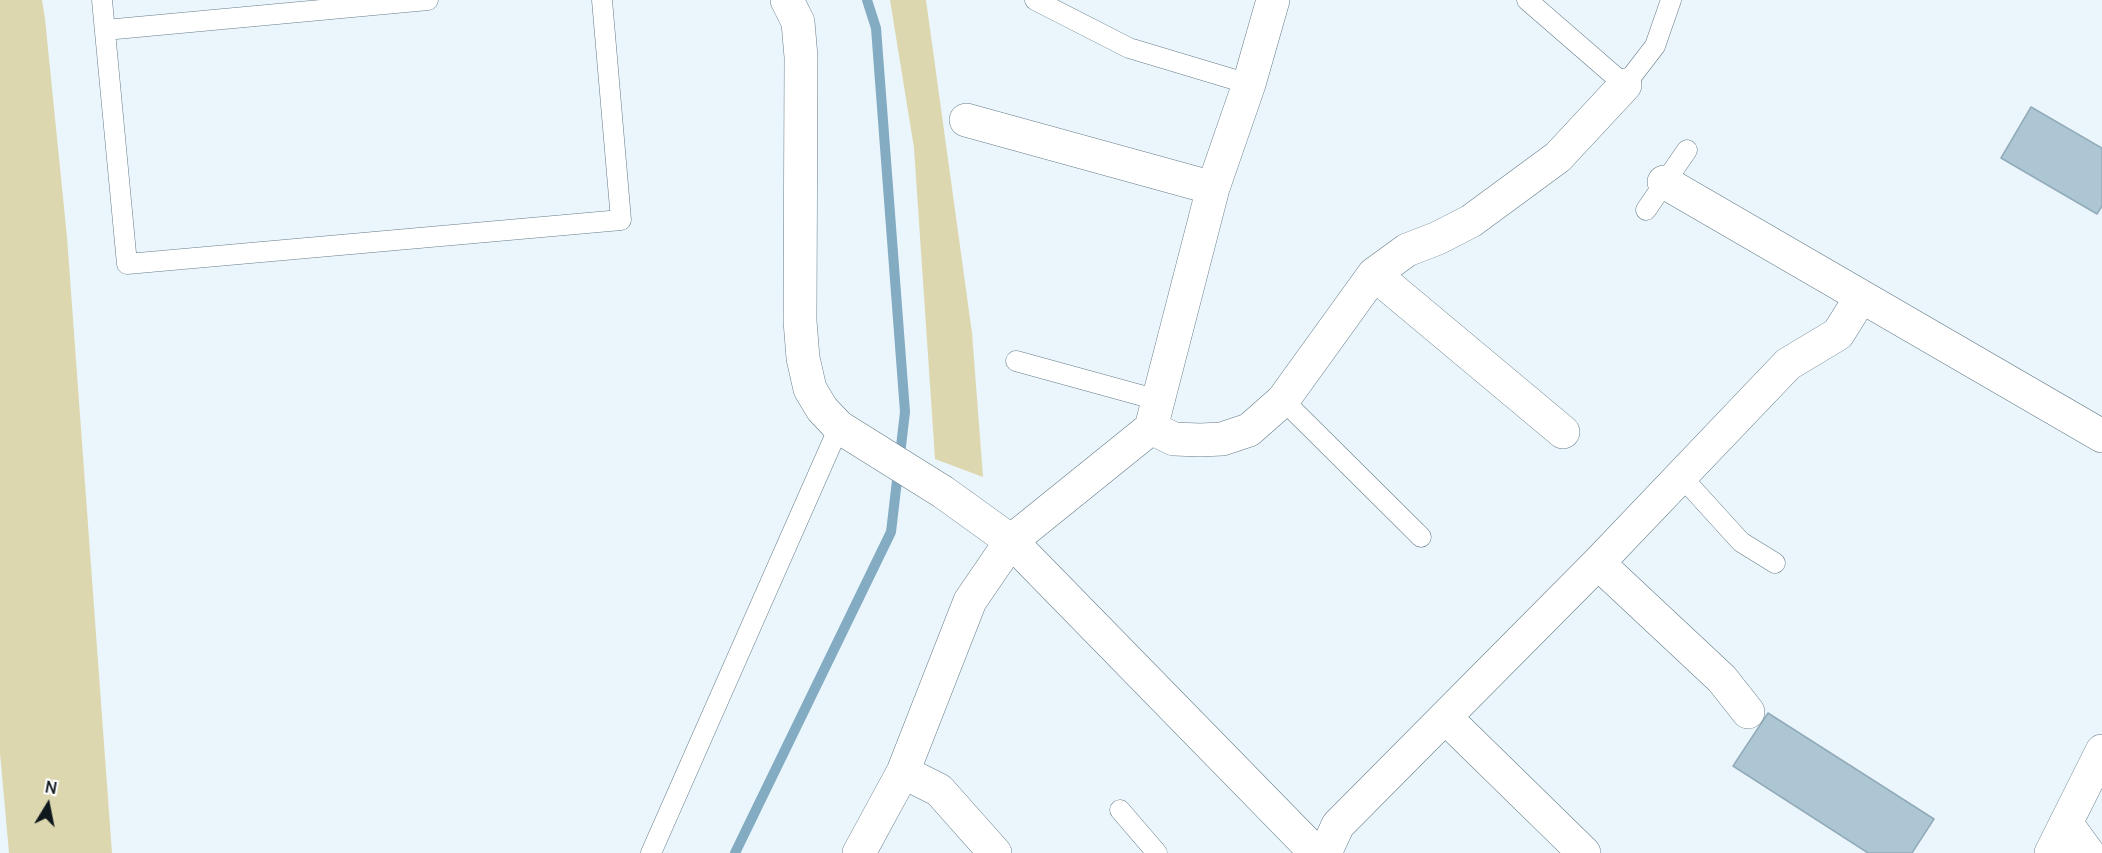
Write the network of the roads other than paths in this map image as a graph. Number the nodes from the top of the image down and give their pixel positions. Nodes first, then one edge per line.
1 (102, 0) edge
2 (428, 0) edge
3 (602, 0) edge
4 (787, 0) edge
5 (1035, 0) edge
6 (1274, 0) edge
7 (1527, 0) edge
8 (1671, 0) edge
9 (105, 30) junction
10 (1250, 84) junction
11 (1625, 85) junction
12 (966, 120) dead end
13 (1687, 150) dead end
14 (1664, 182) junction
15 (1214, 188) junction
16 (1646, 210) dead end
17 (1374, 274) junction
18 (1861, 297) junction
19 (1016, 361) dead end
20 (1283, 400) junction
21 (1155, 414) junction
22 (1563, 432) dead end
23 (851, 435) junction
24 (2102, 436) edge
25 (1681, 476) junction
26 (1421, 537) dead end
27 (1011, 541) junction
28 (1775, 562) dead end
29 (1598, 564) junction
30 (1748, 712) dead end
31 (1446, 718) junction
32 (2102, 751) edge
33 (903, 772) junction
34 (1120, 810) dead end
35 (2066, 823) junction
36 (651, 853) edge
37 (859, 853) edge
38 (995, 853) edge
39 (1157, 853) edge
40 (1316, 853) edge
41 (1325, 853) edge
42 (1584, 853) edge
43 (2051, 853) edge
44 (2088, 853) edge

1 - 9 lane
2 - 9 lane
3 - 9 lane
4 - 23 street
5 - 10 lane
6 - 10 street
7 - 11 lane
8 - 11 lane
10 - 15 street
11 - 17 street
12 - 15 street
13 - 14 lane
14 - 16 lane
14 - 18 street
15 - 21 street
17 - 20 street
17 - 22 street
18 - 24 street
18 - 25 street
19 - 21 lane
20 - 21 street
20 - 26 lane
21 - 27 street
23 - 27 street
23 - 36 lane
25 - 28 lane
25 - 29 street
27 - 33 street
27 - 40 street
29 - 30 street
29 - 31 street
31 - 41 street
31 - 42 street
32 - 35 street
33 - 37 street
33 - 38 street
34 - 39 lane
35 - 43 street
35 - 44 street

